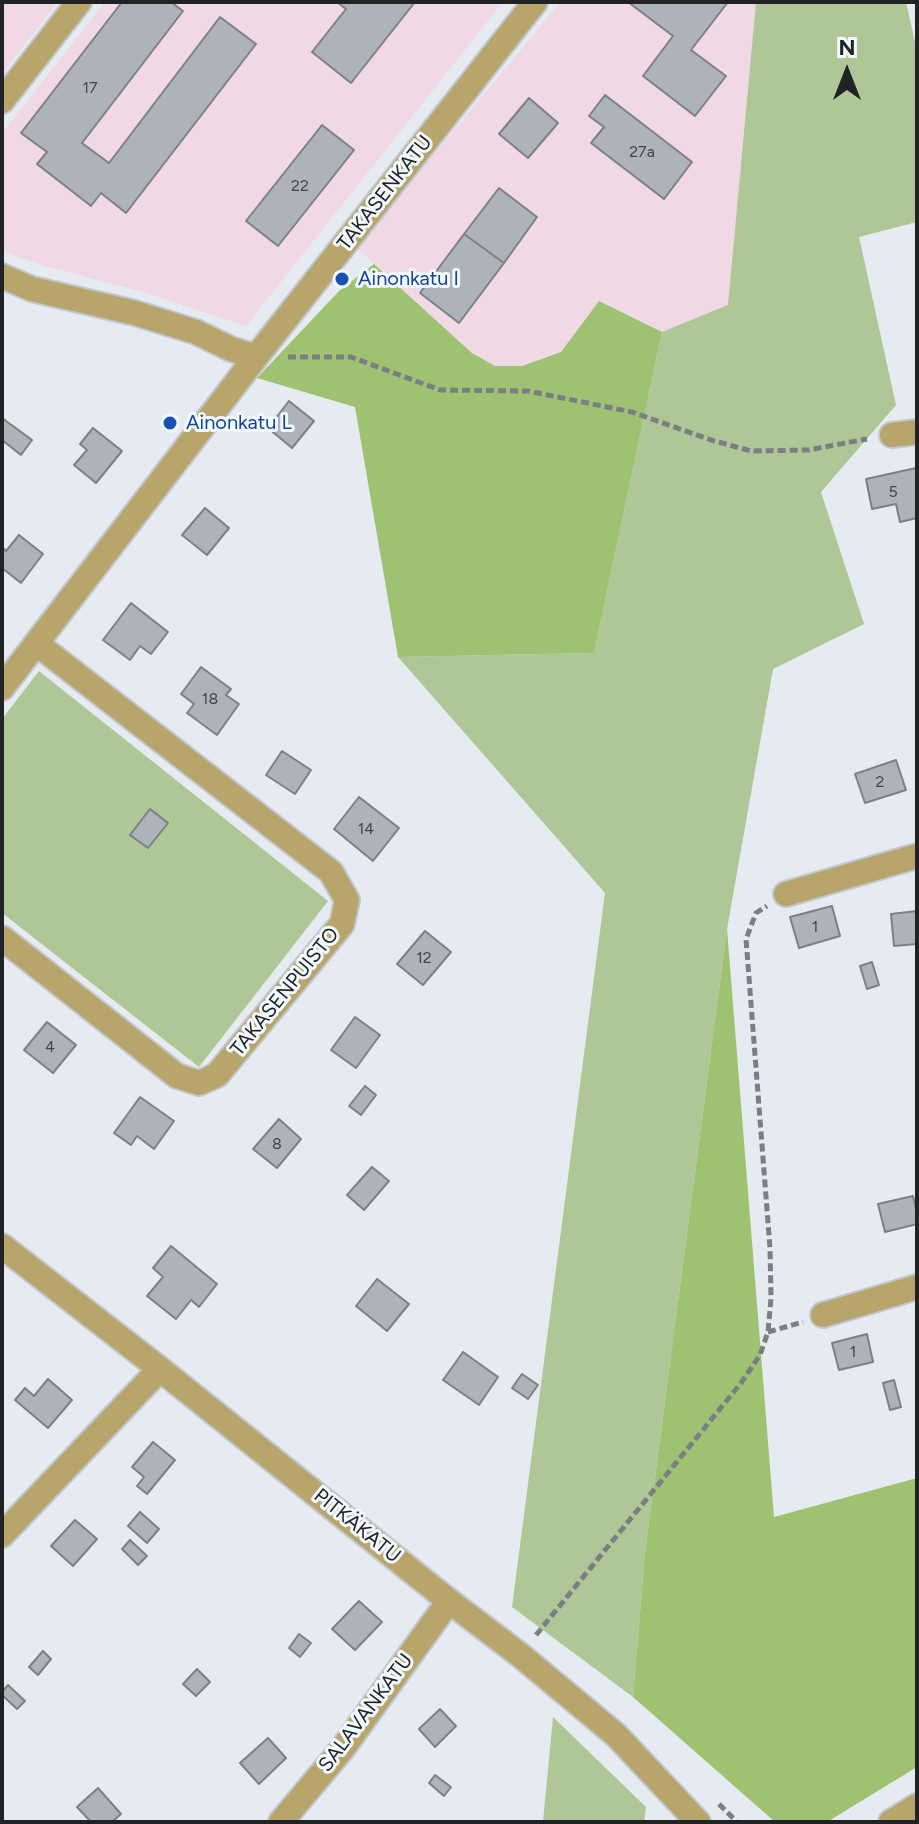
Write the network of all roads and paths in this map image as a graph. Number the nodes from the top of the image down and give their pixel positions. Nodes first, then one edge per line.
1 (79, 2) edge
2 (535, 2) edge
3 (2, 101) edge
4 (2, 276) edge
5 (256, 357) junction
6 (917, 432) edge
7 (892, 435) joint
8 (37, 644) junction
9 (2, 688) edge
10 (917, 856) edge
11 (786, 894) joint
12 (2, 938) edge
13 (2, 1246) edge
14 (917, 1287) edge
15 (823, 1315) joint
16 (768, 1332) junction
17 (160, 1369) junction
18 (2, 1535) edge
19 (449, 1601) junction
20 (520, 1655) junction
21 (917, 1806) edge
22 (281, 1822) edge
23 (698, 1822) edge
24 (891, 1822) edge

1 - 3 street
2 - 5 street, TAKASENKATU
4 - 5 street
5 - 7 path
5 - 8 street, TAKASENKATU
6 - 7 street
8 - 9 street, TAKASENKATU
8 - 12 street, TAKASENPUISTO
10 - 11 street
11 - 16 path
13 - 17 street, PITKÄKATU
14 - 15 street
15 - 16 path
16 - 20 path
17 - 18 street
17 - 19 street, PITKÄKATU
19 - 20 street, PITKÄKATU
19 - 22 street, SALAVANKATU
20 - 23 street, PITKÄKATU
21 - 24 street

